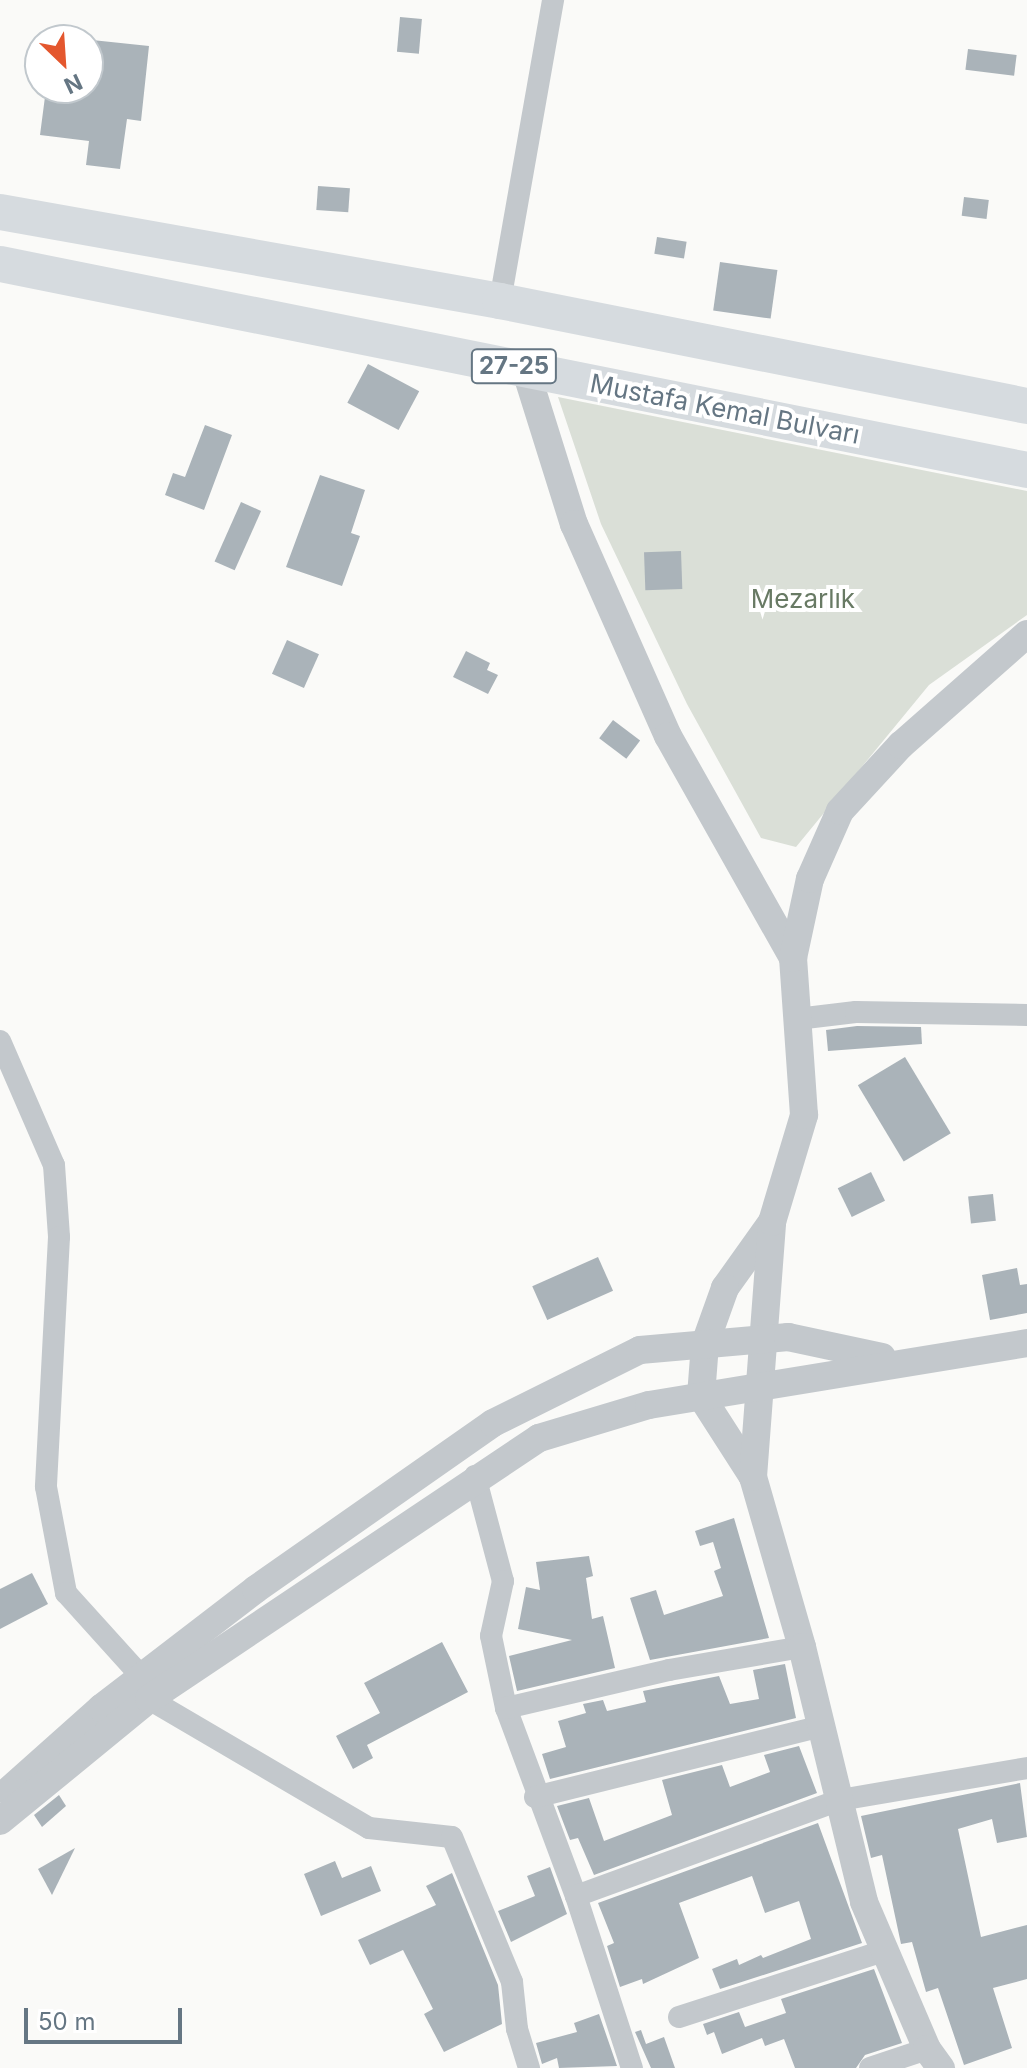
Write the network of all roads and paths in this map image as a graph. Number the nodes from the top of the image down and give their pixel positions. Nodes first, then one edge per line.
1 (553, 0) edge
2 (0, 212) edge
3 (0, 264) edge
4 (500, 301) junction
5 (525, 368) junction
6 (1027, 406) edge
7 (1027, 470) edge
8 (1027, 634) edge
9 (793, 958) junction
10 (1027, 1015) edge
11 (797, 1019) junction
12 (0, 1041) edge
13 (772, 1222) junction
14 (766, 1339) junction
15 (1027, 1343) edge
16 (705, 1344) junction
17 (898, 1361) junction
18 (763, 1384) junction
19 (701, 1396) junction
20 (475, 1476) junction
21 (753, 1477) junction
22 (802, 1647) junction
23 (145, 1688) junction
24 (506, 1708) junction
25 (818, 1727) junction
26 (1027, 1768) edge
27 (535, 1797) junction
28 (0, 1798) edge
29 (840, 1800) junction
30 (0, 1821) edge
31 (576, 1896) junction
32 (886, 1950) junction
33 (679, 2017) dead end
34 (934, 2058) edge
35 (529, 2068) edge
36 (632, 2068) edge
37 (870, 2068) edge

1 - 4 street
2 - 4 highway, 27-25
3 - 5 highway, Mustafa Kemal Bulvarı / 27-25
4 - 6 highway, 27-25
5 - 7 highway, Mustafa Kemal Bulvarı / 27-25
5 - 9 street
8 - 9 street
9 - 11 street
10 - 11 street
11 - 13 street
12 - 23 street
13 - 14 street
13 - 16 street
14 - 16 street
14 - 17 street
14 - 18 street
15 - 17 street
16 - 19 street
16 - 23 street
17 - 18 street
18 - 19 street
18 - 21 street
19 - 20 street
19 - 21 street
20 - 23 street
20 - 24 street
21 - 22 street
22 - 24 street
22 - 25 street
23 - 28 street
23 - 30 street
23 - 35 street
24 - 27 street
25 - 27 street
25 - 29 street
26 - 29 street
27 - 31 street
29 - 31 street
29 - 32 street
31 - 36 street
32 - 33 street
32 - 34 street
34 - 37 street

